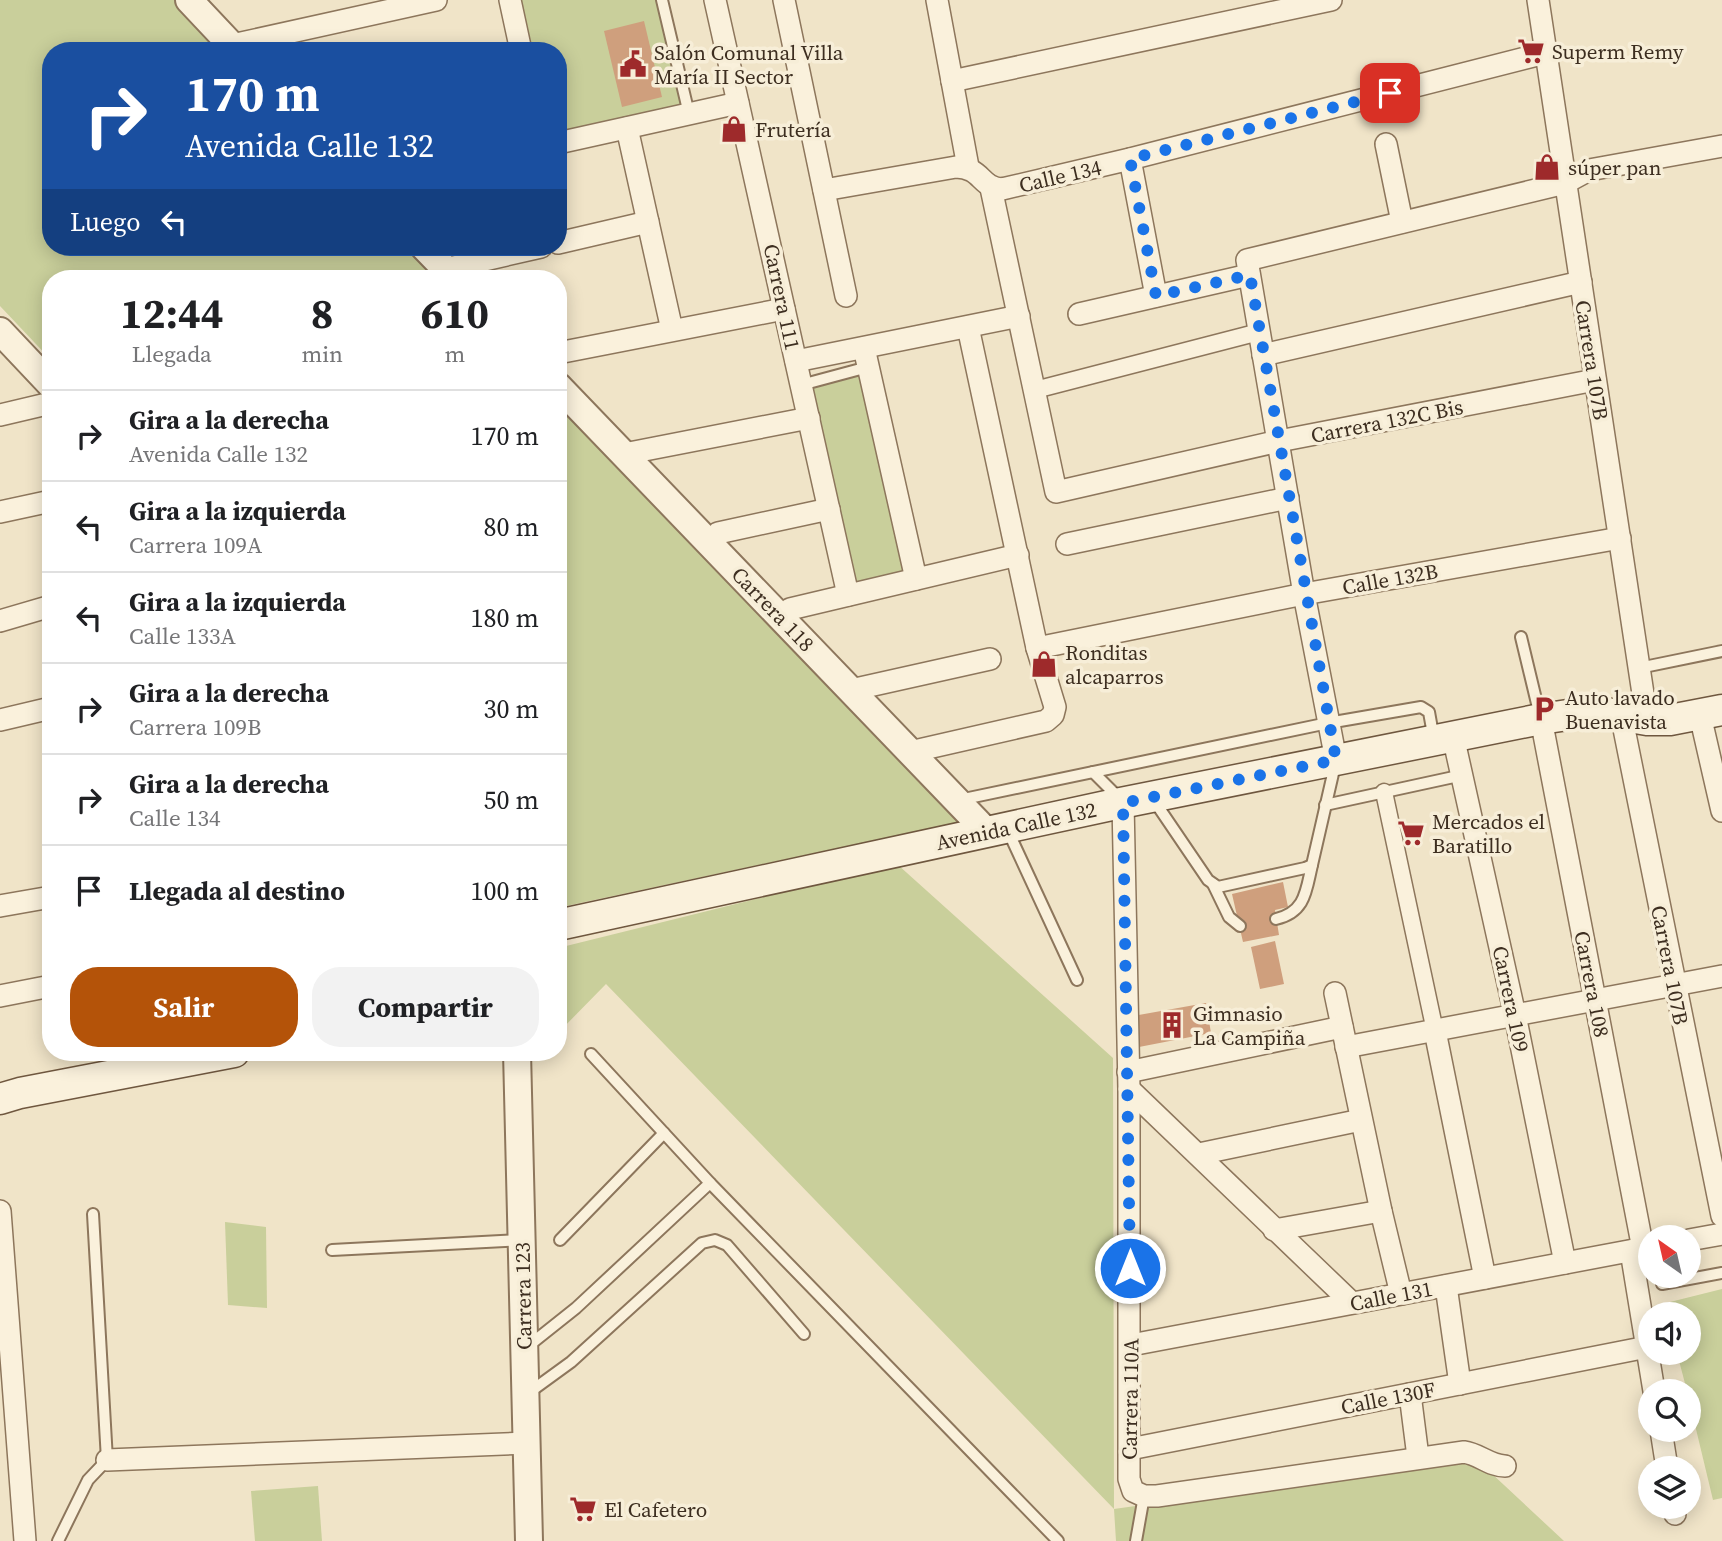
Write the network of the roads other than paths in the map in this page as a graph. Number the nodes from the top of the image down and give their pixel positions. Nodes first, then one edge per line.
1 (189, 0) edge
2 (436, 0) edge
3 (510, 0) edge
4 (662, 0) edge
5 (715, 0) edge
6 (784, 0) edge
7 (937, 0) edge
8 (1331, 0) edge
9 (1538, 0) edge
10 (229, 42) edge
11 (260, 42) edge
12 (519, 42) edge
13 (1545, 53) junction
14 (952, 81) junction
15 (738, 103) junction
16 (689, 114) junction
17 (627, 128) junction
18 (567, 141) edge
19 (1386, 144) dead end
20 (1722, 146) edge
21 (1130, 159) junction
22 (968, 167) junction
23 (1565, 183) junction
24 (991, 188) junction
25 (824, 190) junction
26 (648, 222) junction
27 (1402, 222) junction
28 (567, 241) edge
29 (432, 256) edge
30 (510, 256) edge
31 (1248, 268) junction
32 (445, 270) edge
33 (463, 270) edge
34 (1581, 282) junction
35 (846, 296) dead end
36 (1156, 296) junction
37 (784, 309) junction
38 (1079, 314) dead end
39 (1019, 316) junction
40 (968, 327) junction
41 (672, 330) junction
42 (0, 331) edge
43 (1259, 332) junction
44 (567, 351) edge
45 (1263, 355) junction
46 (866, 357) junction
47 (796, 361) junction
48 (42, 375) edge
49 (1595, 380) junction
50 (801, 385) junction
51 (1035, 390) junction
52 (567, 395) edge
53 (42, 404) edge
54 (0, 415) edge
55 (808, 418) junction
56 (1279, 441) junction
57 (624, 454) junction
58 (1288, 498) junction
59 (42, 503) edge
60 (829, 509) junction
61 (0, 512) edge
62 (718, 533) dead end
63 (1620, 538) junction
64 (1067, 544) dead end
65 (1018, 555) junction
66 (916, 579) junction
67 (1304, 594) junction
68 (848, 595) junction
69 (42, 609) edge
70 (790, 609) dead end
71 (0, 621) edge
72 (1521, 637) dead end
73 (1037, 648) junction
74 (1722, 651) edge
75 (990, 659) dead end
76 (1639, 668) junction
77 (851, 690) junction
78 (42, 710) edge
79 (1711, 713) edge
80 (1634, 717) junction
81 (1541, 719) junction
82 (0, 720) edge
83 (1328, 723) junction
84 (1444, 738) junction
85 (910, 752) junction
86 (1336, 760) junction
87 (1093, 772) junction
88 (1463, 775) junction
89 (1384, 792) junction
90 (1138, 800) junction
91 (957, 801) junction
92 (1325, 805) junction
93 (1722, 811) edge
94 (997, 830) junction
95 (1312, 864) junction
96 (1213, 884) junction
97 (42, 899) edge
98 (0, 906) edge
99 (1276, 919) dead end
100 (567, 923) edge
101 (1240, 926) dead end
102 (1722, 976) edge
103 (1077, 979) dead end
104 (1674, 985) junction
105 (42, 988) edge
106 (1335, 993) dead end
107 (0, 996) edge
108 (1595, 1000) junction
109 (1516, 1015) junction
110 (1435, 1031) junction
111 (1344, 1037) junction
112 (591, 1054) dead end
113 (171, 1061) edge
114 (517, 1061) edge
115 (1129, 1081) junction
116 (0, 1099) edge
117 (1362, 1120) junction
118 (664, 1133) junction
119 (1714, 1137) edge
120 (1199, 1154) junction
121 (710, 1183) junction
122 (0, 1211) edge
123 (1381, 1211) junction
124 (93, 1214) dead end
125 (1722, 1216) edge
126 (1274, 1230) junction
127 (1638, 1233) edge
128 (1722, 1234) edge
129 (1701, 1238) edge
130 (522, 1240) junction
131 (560, 1240) dead end
132 (332, 1250) dead end
133 (1638, 1250) edge
134 (1565, 1263) junction
135 (1722, 1273) edge
136 (1701, 1277) edge
137 (1485, 1278) junction
138 (3, 1284) edge
139 (1446, 1286) junction
140 (1401, 1294) junction
141 (1352, 1303) junction
142 (804, 1334) dead end
143 (1131, 1345) junction
144 (524, 1349) junction
145 (1638, 1349) edge
146 (1460, 1384) junction
147 (1410, 1394) junction
148 (526, 1395) junction
149 (527, 1443) junction
150 (1130, 1449) junction
151 (1418, 1457) junction
152 (107, 1460) junction
153 (1504, 1466) dead end
154 (1139, 1493) junction
155 (25, 1541) edge
156 (58, 1541) edge
157 (529, 1541) edge
158 (1058, 1541) edge
159 (1136, 1541) edge

1 - 10 street
2 - 11 street
3 - 12 street
4 - 16 lane
5 - 15 street, Carrera 111
6 - 25 street
7 - 14 street
8 - 14 street
9 - 13 street, Carrera 107B
13 - 21 street, Calle 134
13 - 23 street, Carrera 107B
14 - 22 street
15 - 16 street
15 - 37 street, Carrera 111
16 - 17 street
17 - 18 street
17 - 26 street
19 - 27 street
20 - 23 street
21 - 24 street, Calle 134
21 - 36 street
22 - 24 street, Calle 134
22 - 25 street
23 - 27 street
23 - 34 street, Carrera 107B
24 - 39 street
25 - 35 street
26 - 28 street
26 - 41 street
27 - 31 street
29 - 32 street
30 - 33 street
31 - 36 street
31 - 43 street
34 - 45 street
34 - 49 street, Carrera 107B
36 - 38 street
37 - 41 street
37 - 47 street, Carrera 111
39 - 40 street
39 - 51 street
40 - 46 street
40 - 65 street
41 - 44 street
42 - 48 street
43 - 45 street
43 - 51 street
45 - 56 street
46 - 47 street
46 - 50 lane
46 - 66 street
47 - 50 street, Carrera 111
49 - 56 street, Carrera 132C Bis
49 - 63 street, Carrera 107B
50 - 55 street, Carrera 111
51 - 56 street, Carrera 132C Bis
52 - 57 street, Carrera 118
53 - 54 street
55 - 57 street
55 - 60 street, Carrera 111
56 - 58 street
57 - 77 street, Carrera 118
58 - 64 street
58 - 67 street
59 - 61 street
60 - 62 street
60 - 68 street, Carrera 111
63 - 67 street, Calle 132B
63 - 76 street, Carrera 107B
65 - 66 street
65 - 73 street
66 - 68 street
67 - 73 street, Calle 132B
67 - 83 street
68 - 70 street
69 - 71 street
72 - 81 lane
73 - 85 street
74 - 76 lane
75 - 77 street
76 - 80 street, Carrera 107B
77 - 85 street, Carrera 118
78 - 82 street
79 - 80 main road, Avenida Calle 132
79 - 93 street
80 - 81 main road, Avenida Calle 132
80 - 104 street, Carrera 107B
81 - 84 main road, Avenida Calle 132
81 - 108 street, Carrera 108
83 - 84 lane
83 - 86 street
83 - 87 lane
84 - 86 main road, Avenida Calle 132
84 - 88 street, Carrera 109
85 - 91 street, Carrera 118
86 - 90 main road, Avenida Calle 132
86 - 92 lane
87 - 90 lane
87 - 91 lane
88 - 89 lane
88 - 109 street, Carrera 109
89 - 92 lane
89 - 110 street
90 - 94 main road, Avenida Calle 132
90 - 96 lane
90 - 115 street, Carrera 110A
91 - 94 street, Carrera 118
92 - 95 lane
94 - 100 main road, Avenida Calle 132
94 - 103 lane
95 - 96 lane
95 - 99 lane
96 - 101 lane
97 - 98 street
102 - 104 street
104 - 108 street
104 - 119 street, Carrera 107B
105 - 107 street
106 - 111 street
108 - 109 street
108 - 127 street, Carrera 108
109 - 110 street
109 - 134 street, Carrera 109
110 - 111 street
110 - 137 street
111 - 115 street
111 - 117 street
112 - 118 lane
113 - 116 main road
114 - 130 street, Carrera 123
115 - 120 street
115 - 143 street, Carrera 110A
117 - 120 street
117 - 123 street
118 - 121 lane
118 - 131 lane
119 - 125 street, Carrera 107B
120 - 126 street
121 - 144 lane
121 - 158 lane
122 - 138 street
123 - 126 street
123 - 140 street
124 - 152 lane
126 - 141 street
128 - 129 street
130 - 132 lane
130 - 144 street, Carrera 123
133 - 134 street, Calle 131
134 - 137 street, Calle 131
135 - 136 lane
137 - 139 street, Calle 131
138 - 155 street
139 - 140 street, Calle 131
139 - 146 street
140 - 141 street, Calle 131
141 - 143 street, Calle 131
142 - 148 lane
143 - 150 street, Carrera 110A
144 - 148 street, Carrera 123
145 - 146 street, Calle 130F
146 - 147 street, Calle 130F
147 - 150 street, Calle 130F
147 - 151 street
148 - 149 street, Carrera 123
149 - 152 street
149 - 157 street, Carrera 123
150 - 154 street, Carrera 110A
151 - 153 street
151 - 154 street
152 - 156 lane
154 - 159 lane

